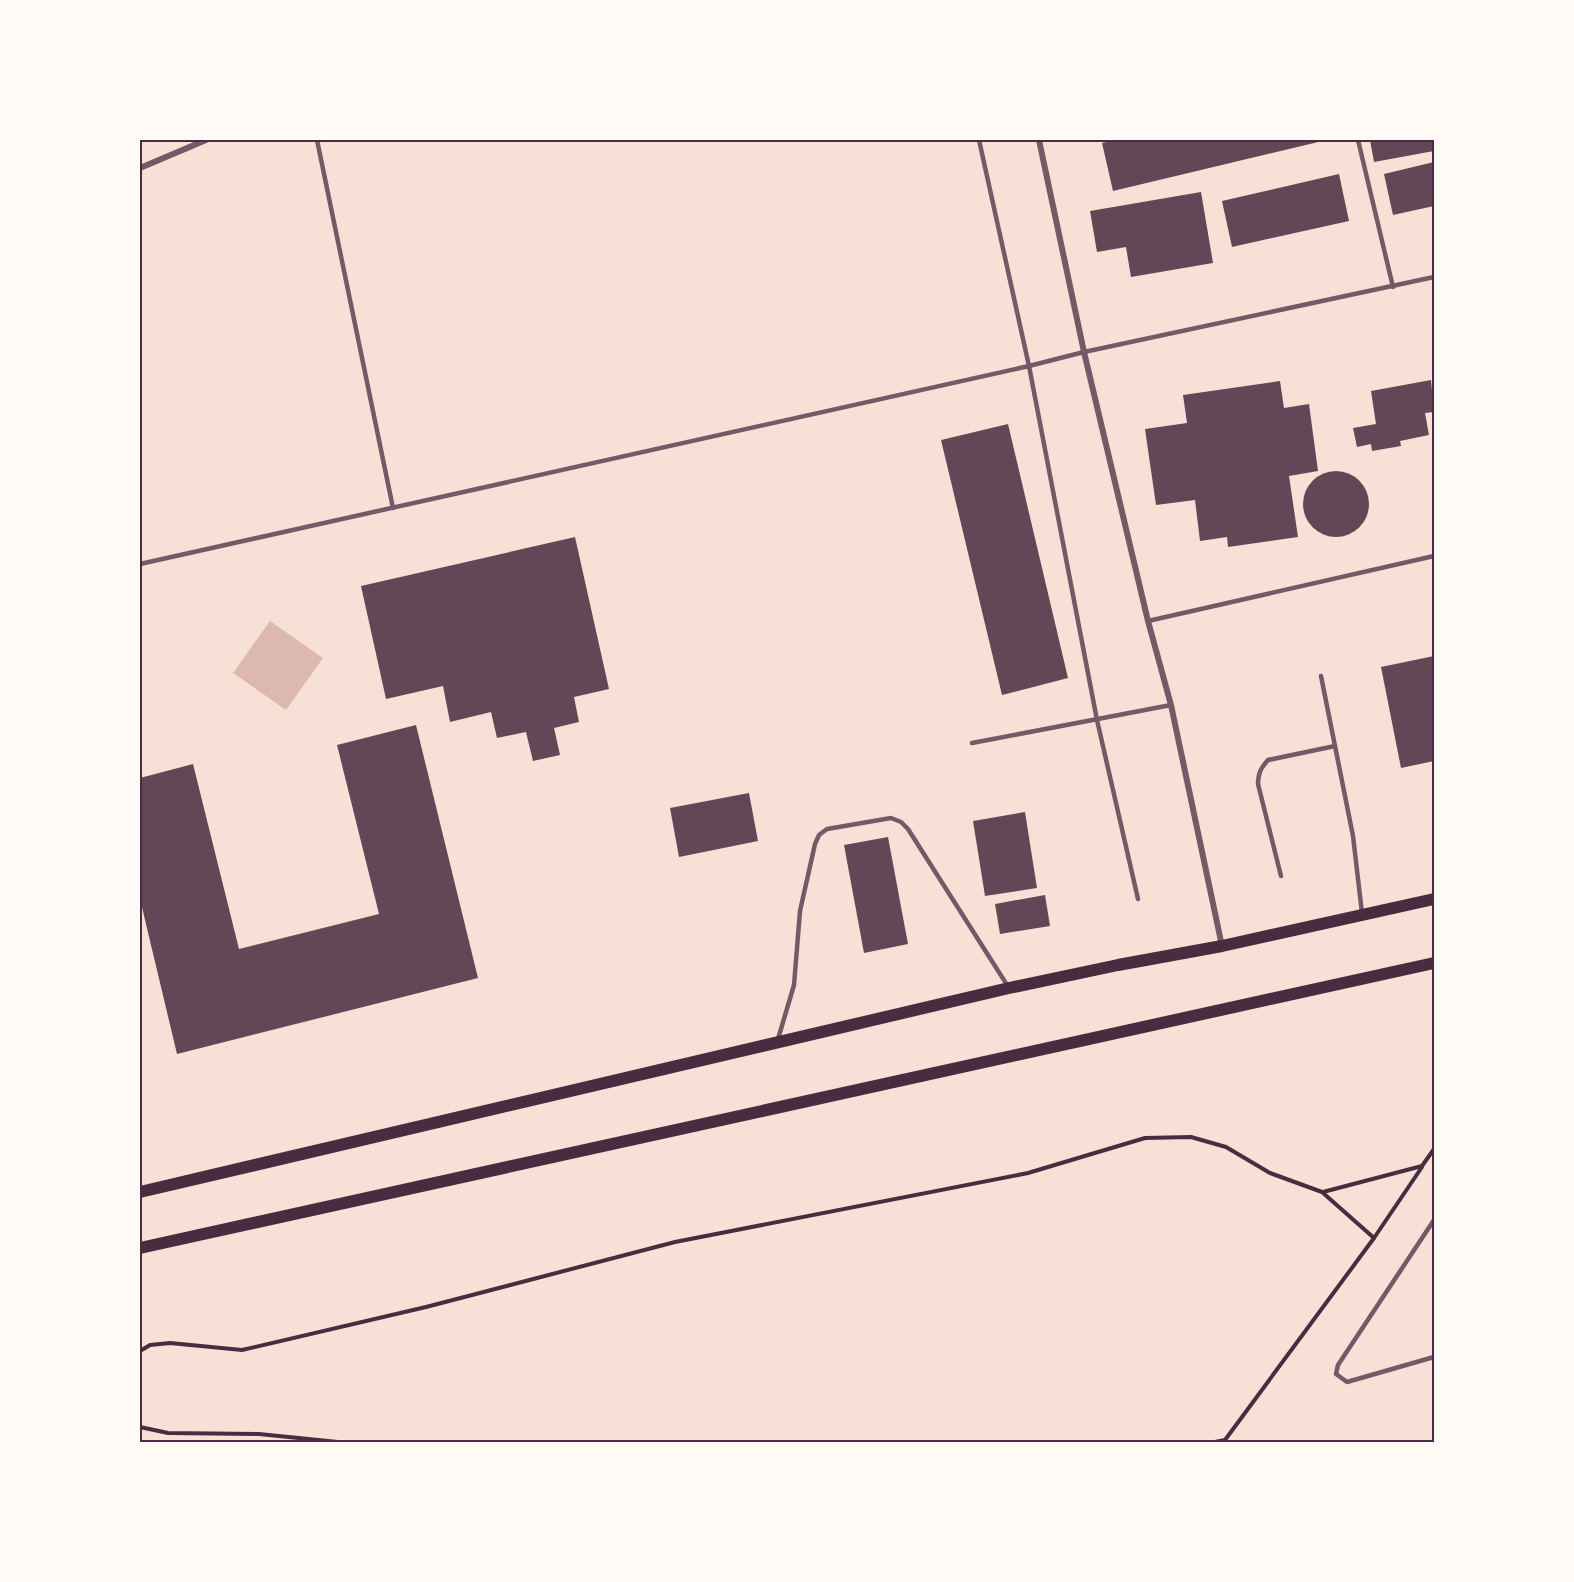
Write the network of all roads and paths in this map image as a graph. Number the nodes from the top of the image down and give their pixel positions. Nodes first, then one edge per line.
1 (206, 140) edge
2 (317, 140) edge
3 (979, 140) edge
4 (1039, 140) edge
5 (1358, 140) edge
6 (140, 168) edge
7 (1434, 277) edge
8 (1393, 286) junction
9 (1084, 352) junction
10 (1029, 366) junction
11 (393, 508) junction
12 (1434, 556) edge
13 (140, 564) edge
14 (1148, 621) junction
15 (1321, 676) dead end
16 (1171, 705) junction
17 (1097, 720) junction
18 (972, 743) dead end
19 (1335, 746) junction
20 (1281, 876) dead end
21 (1138, 899) dead end
22 (1434, 899) edge
23 (1362, 916) junction
24 (1222, 946) junction
25 (1434, 963) edge
26 (1009, 987) junction
27 (778, 1042) junction
28 (1434, 1149) edge
29 (1422, 1166) junction
30 (140, 1190) edge
31 (1322, 1192) junction
32 (1434, 1220) edge
33 (1374, 1238) junction
34 (140, 1248) edge
35 (140, 1351) edge
36 (1434, 1357) edge
37 (140, 1427) edge
38 (339, 1443) edge
39 (1215, 1443) edge

1 - 6 street
2 - 11 lane
3 - 10 lane
4 - 9 street
5 - 8 lane
7 - 8 lane
8 - 9 lane
9 - 10 lane
9 - 14 street
10 - 11 lane
10 - 17 lane
11 - 13 lane
12 - 14 lane
14 - 16 street
15 - 19 lane
16 - 17 lane
16 - 24 street
17 - 18 lane
17 - 21 lane
19 - 20 lane
19 - 23 lane
22 - 23 main road
23 - 24 main road
24 - 26 main road
25 - 34 main road
26 - 27 main road
26 - 27 lane
27 - 30 main road
28 - 29 path
29 - 31 path
29 - 33 path
31 - 33 path
31 - 35 path
32 - 36 lane
33 - 39 path
37 - 38 path

